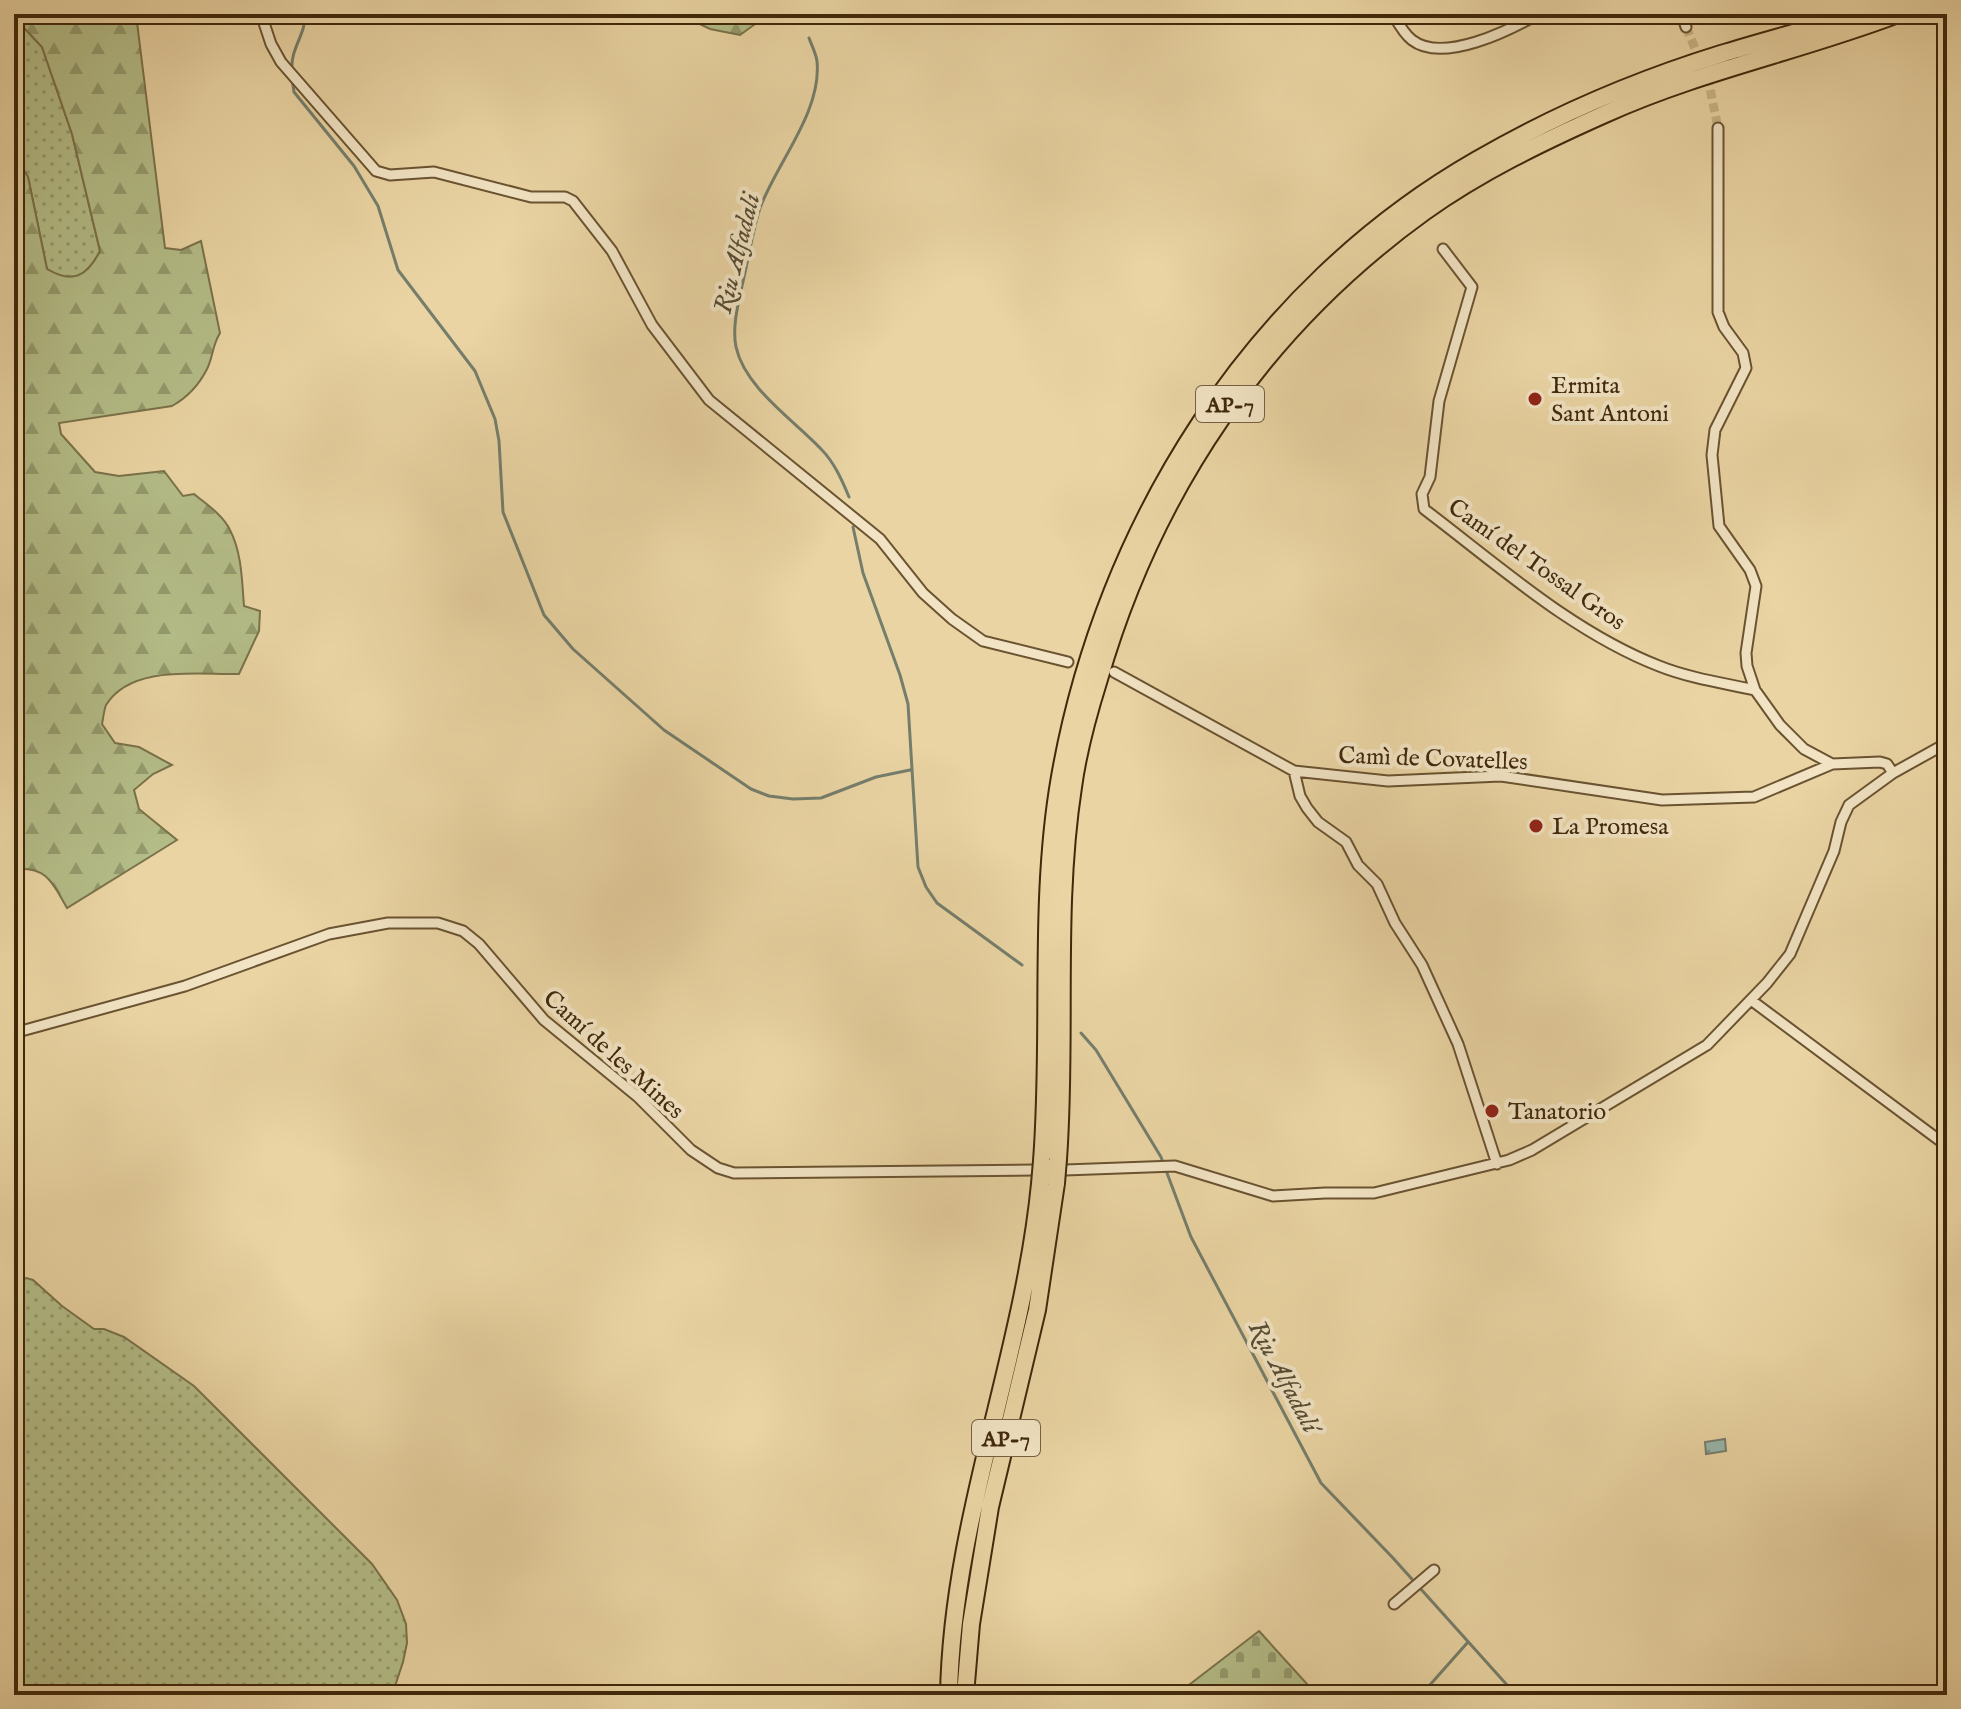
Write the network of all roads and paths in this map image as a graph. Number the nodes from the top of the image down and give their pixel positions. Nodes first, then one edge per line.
1 (261, 14) edge
2 (1393, 14) edge
3 (1538, 14) edge
4 (1682, 14) edge
5 (1856, 14) edge
6 (1898, 14) edge
7 (1686, 27) tunnel mouth
8 (1718, 128) tunnel mouth
9 (1443, 249) dead end
10 (1068, 662) dead end
11 (1114, 672) dead end
12 (1753, 687) junction
13 (1947, 743) edge
14 (1832, 764) junction
15 (1294, 771) junction
16 (1893, 773) junction
17 (1751, 1000) junction
18 (14, 1033) edge
19 (1947, 1146) edge
20 (1497, 1164) junction
21 (1049, 1171) junction
22 (1431, 1573) dead end
23 (1394, 1604) dead end
24 (949, 1695) edge
25 (965, 1695) edge

1 - 10 street
2 - 3 street
4 - 7 street
5 - 21 highway, AP-7
6 - 21 highway, AP-7
8 - 12 street
9 - 12 street, Camí del Tossal Gros
11 - 15 street
12 - 14 street
13 - 16 street, Camí de les Mines
14 - 15 street, Camì de Covatelles
14 - 16 street
15 - 20 street
16 - 17 street, Camí de les Mines
17 - 19 street
17 - 20 street, Camí de les Mines
18 - 21 street, Camí de les Mines
20 - 21 street, Camí de les Mines
21 - 24 highway, AP-7
21 - 25 highway, AP-7
22 - 23 street

